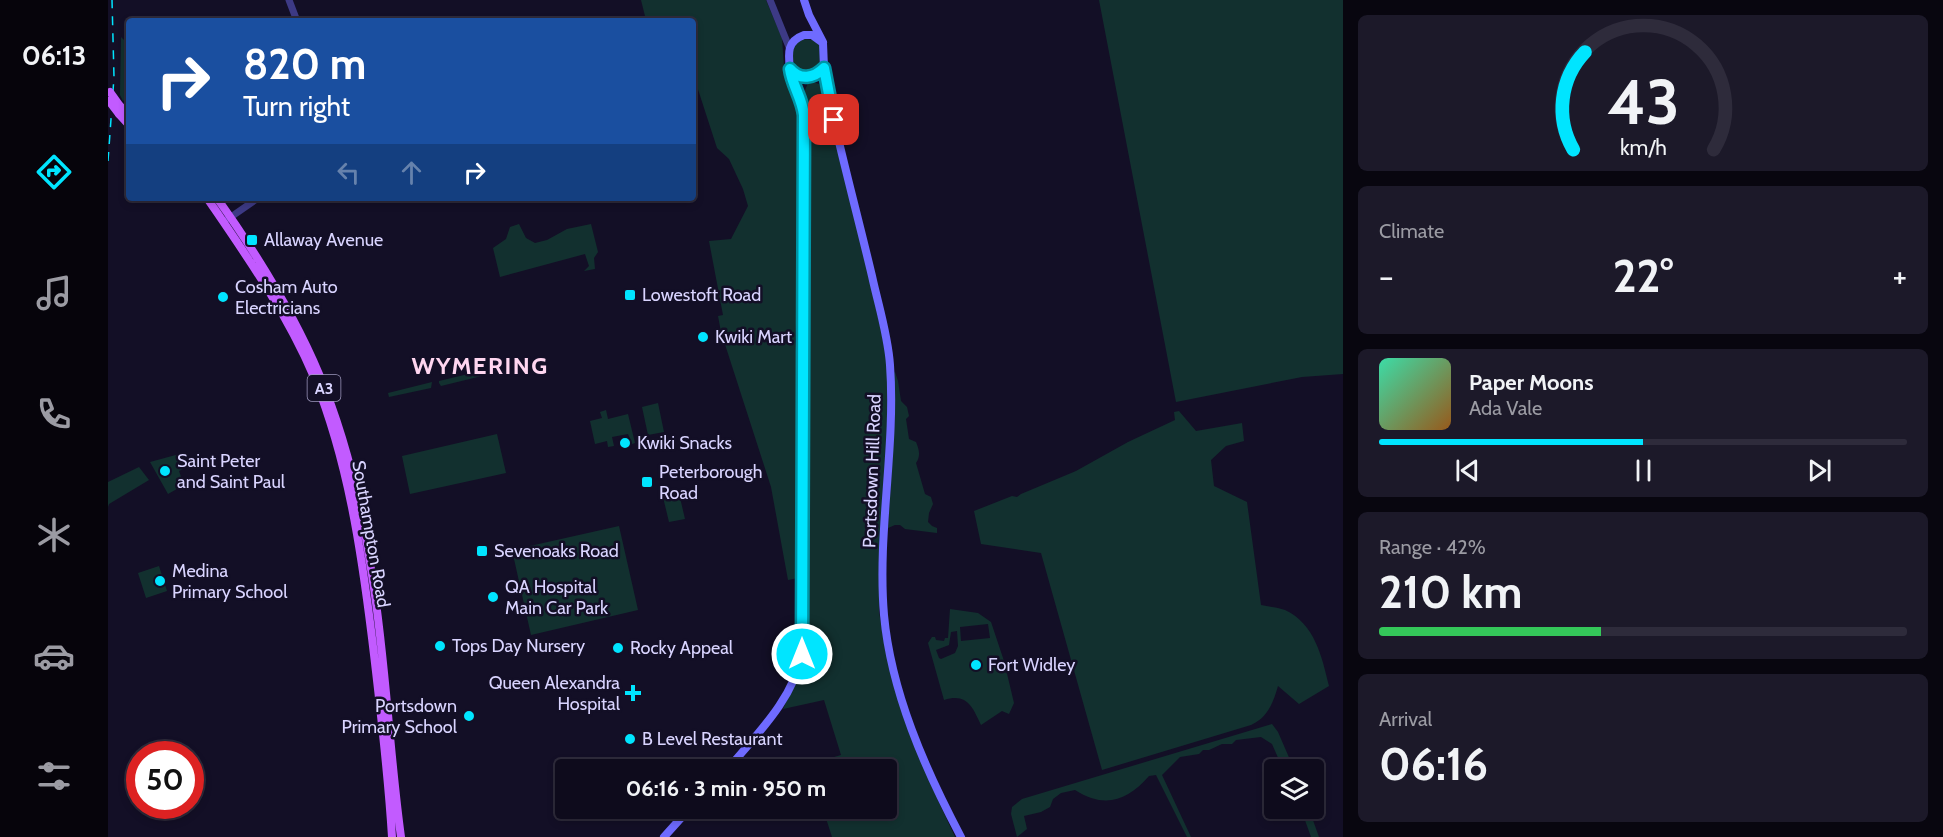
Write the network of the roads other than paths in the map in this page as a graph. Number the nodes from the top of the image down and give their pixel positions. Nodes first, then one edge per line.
1 (289, 0) edge
2 (770, 0) edge
3 (804, 0) edge
4 (809, 15) junction
5 (296, 18) edge
6 (780, 22) junction
7 (801, 36) junction
8 (823, 44) junction
9 (789, 46) junction
10 (824, 68) junction
11 (790, 69) junction
12 (810, 77) junction
13 (109, 96) edge
14 (801, 98) junction
15 (829, 99) junction
16 (119, 110) junction
17 (126, 114) edge
18 (126, 120) edge
19 (210, 201) edge
20 (218, 201) edge
21 (254, 201) edge
22 (227, 219) junction
23 (736, 759) edge
24 (680, 819) edge
25 (392, 837) edge
26 (400, 837) edge
27 (664, 837) edge
28 (961, 837) edge

1 - 5 street
2 - 6 street
3 - 4 main road
4 - 7 main road
4 - 8 main road
6 - 7 street
6 - 9 street
7 - 8 main road
7 - 9 main road
8 - 10 main road
9 - 11 main road
10 - 12 main road
10 - 15 main road, Portsdown Hill Road
11 - 12 main road
11 - 14 main road
12 - 14 main road
12 - 15 main road, Portsdown Hill Road
13 - 16 main road, bridge
14 - 23 main road
15 - 28 main road, Portsdown Hill Road
16 - 17 main road
16 - 18 main road
19 - 22 main road, Southampton Road / A3
20 - 22 main road, Southampton Road / A3
21 - 22 street
22 - 25 main road, Southampton Road / A3
22 - 26 main road, Southampton Road / A3
24 - 27 main road

